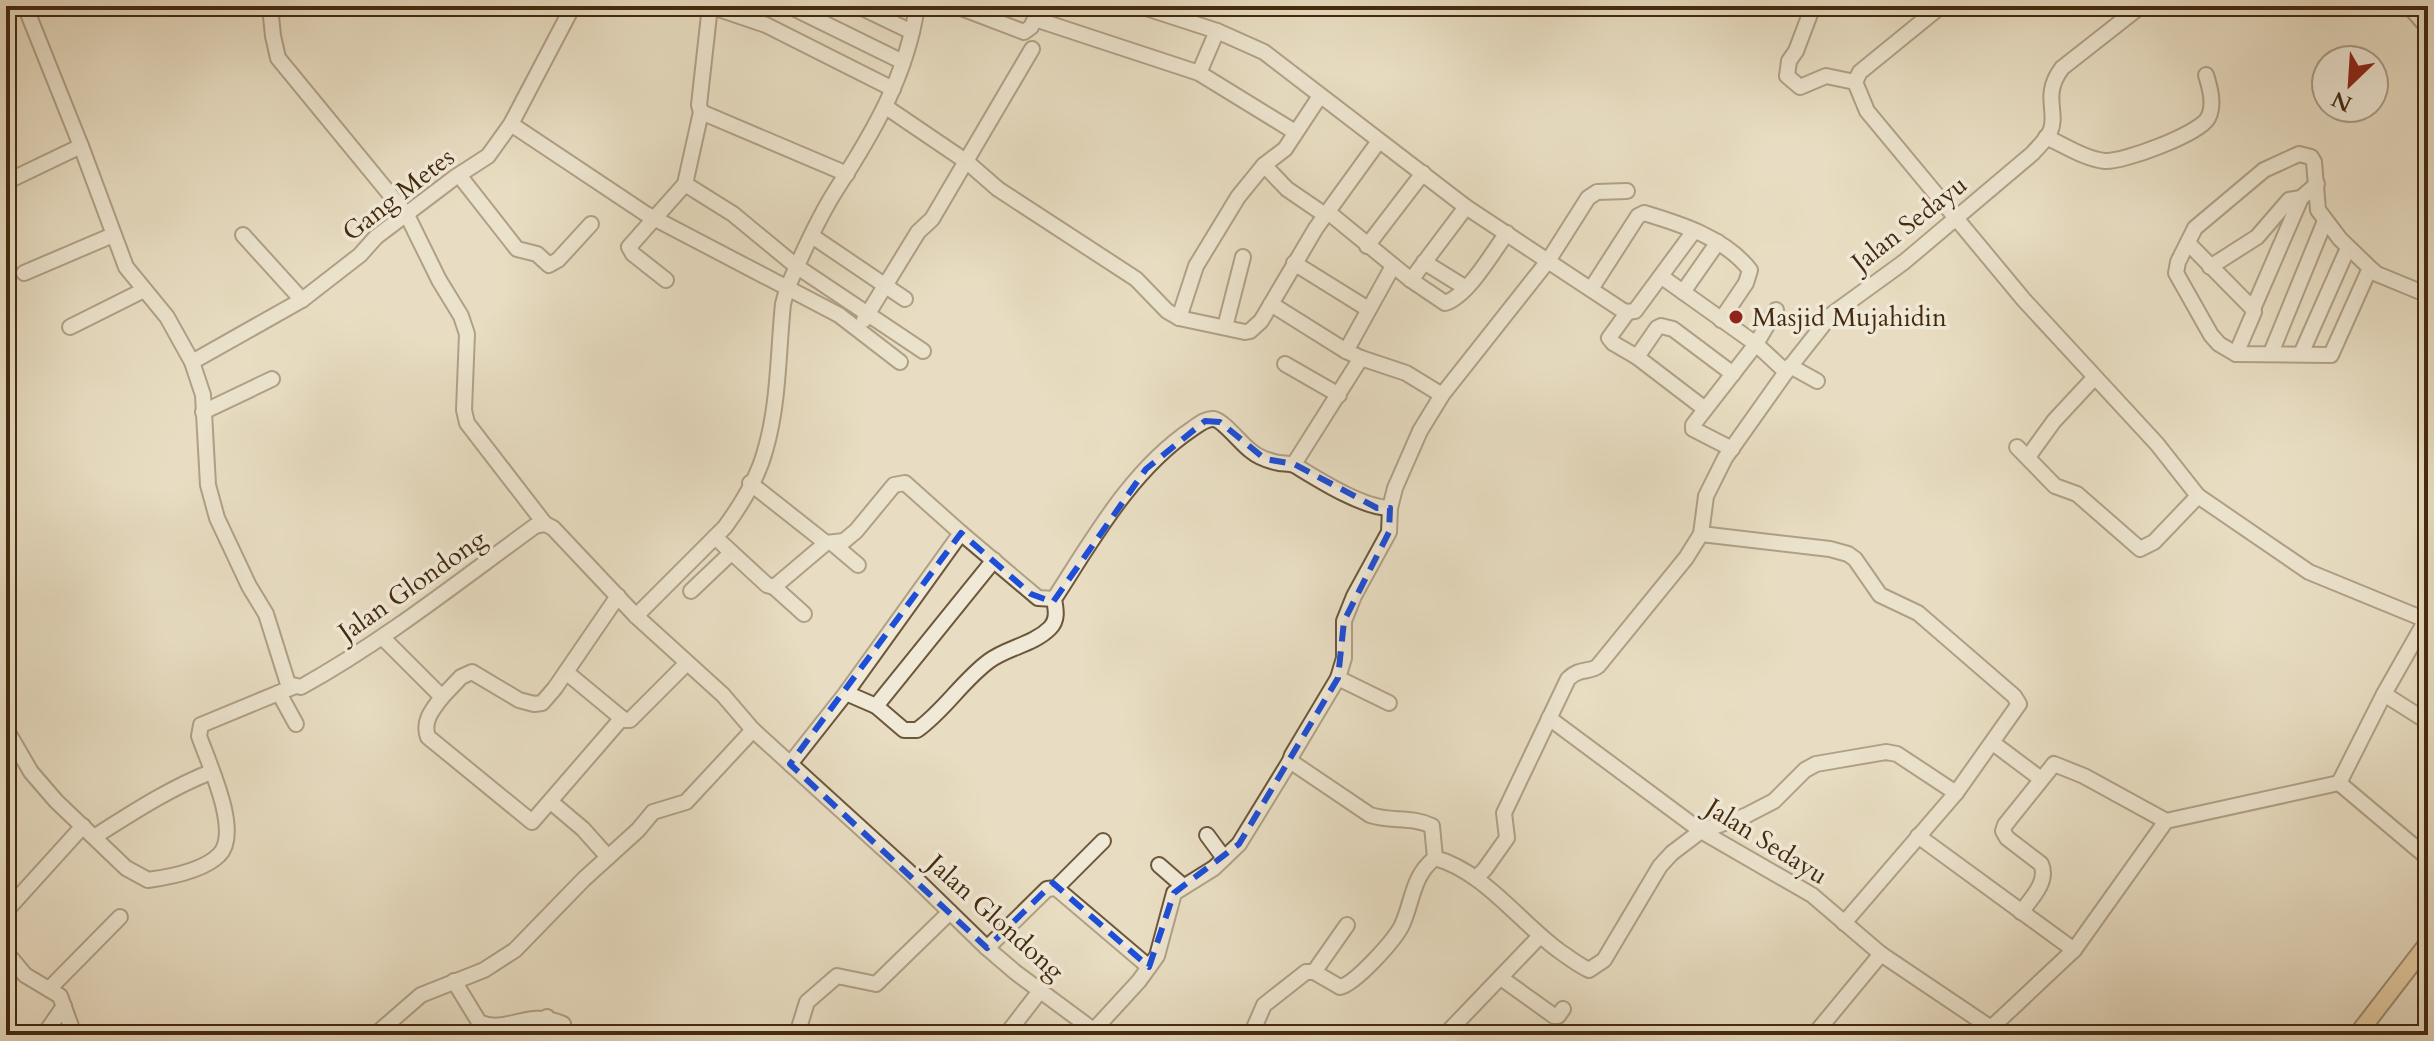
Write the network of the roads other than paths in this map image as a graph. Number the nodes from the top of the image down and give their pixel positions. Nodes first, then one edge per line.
1 (25, 6) edge
2 (270, 6) edge
3 (573, 6) edge
4 (710, 6) edge
5 (789, 6) edge
6 (858, 6) edge
7 (917, 6) edge
8 (956, 6) edge
9 (1140, 6) edge
10 (1813, 6) edge
11 (1941, 6) edge
12 (2141, 6) edge
13 (2409, 6) edge
14 (1036, 10) edge
15 (2428, 28) edge
16 (1217, 31) junction
17 (912, 32) junction
18 (1032, 49) dead end
19 (903, 62) junction
20 (1199, 73) junction
21 (2206, 75) dead end
22 (1855, 82) junction
23 (893, 89) junction
24 (1320, 96) junction
25 (886, 107) junction
26 (701, 112) junction
27 (511, 124) junction
28 (1295, 132) junction
29 (2046, 137) junction
30 (1379, 141) junction
31 (81, 146) junction
32 (967, 162) junction
33 (1264, 165) junction
34 (1423, 173) junction
35 (847, 174) junction
36 (459, 175) junction
37 (6, 182) edge
38 (685, 184) junction
39 (2317, 184) junction
40 (1627, 191) dead end
41 (2301, 198) junction
42 (1466, 207) junction
43 (1326, 214) junction
44 (407, 215) junction
45 (653, 218) junction
46 (1955, 219) junction
47 (2325, 221) junction
48 (591, 224) dead end
49 (1694, 231) junction
50 (1507, 233) junction
51 (113, 235) junction
52 (243, 235) dead end
53 (812, 236) junction
54 (1718, 242) junction
55 (2188, 243) junction
56 (1367, 246) junction
57 (2348, 248) junction
58 (1243, 257) dead end
59 (1548, 261) junction
60 (1424, 262) junction
61 (1294, 263) junction
62 (796, 266) junction
63 (1393, 266) junction
64 (2210, 267) junction
65 (2370, 268) junction
66 (24, 273) dead end
67 (1662, 277) junction
68 (666, 280) dead end
69 (1411, 280) junction
70 (885, 286) junction
71 (1466, 288) junction
72 (787, 289) junction
73 (1591, 289) junction
74 (144, 290) junction
75 (1683, 292) junction
76 (2428, 295) edge
77 (905, 299) dead end
78 (302, 300) junction
79 (1271, 304) junction
80 (1368, 309) junction
81 (2253, 309) junction
82 (1776, 310) dead end
83 (1627, 313) junction
84 (868, 314) junction
85 (1179, 318) junction
86 (1721, 320) junction
87 (70, 327) dead end
88 (1225, 327) junction
89 (857, 331) junction
90 (1756, 344) junction
91 (923, 351) dead end
92 (1346, 351) junction
93 (2271, 353) junction
94 (2236, 354) junction
95 (2301, 354) junction
96 (1637, 357) junction
97 (1361, 358) junction
98 (192, 362) junction
99 (900, 362) dead end
100 (1285, 364) dead end
101 (1788, 369) junction
102 (1733, 374) junction
103 (2094, 378) junction
104 (272, 379) dead end
105 (1817, 381) dead end
106 (1339, 395) junction
107 (1442, 395) junction
108 (1705, 409) junction
109 (203, 412) junction
110 (1732, 449) junction
111 (1294, 464) junction
112 (750, 483) junction
113 (2198, 496) junction
114 (1390, 508) junction
115 (545, 524) junction
116 (2428, 527) edge
117 (961, 533) junction
118 (1701, 534) junction
119 (715, 537) junction
120 (829, 543) junction
121 (2428, 545) edge
122 (731, 553) junction
123 (994, 560) junction
124 (688, 565) junction
125 (858, 565) dead end
126 (703, 580) junction
127 (774, 587) junction
128 (691, 591) dead end
129 (618, 596) junction
130 (1054, 599) junction
131 (804, 614) dead end
132 (636, 616) junction
133 (2427, 618) edge
134 (383, 638) junction
135 (687, 663) junction
136 (566, 672) junction
137 (1338, 678) junction
138 (286, 690) junction
139 (846, 693) junction
140 (2384, 694) junction
141 (442, 697) junction
142 (1389, 703) dead end
143 (876, 706) junction
144 (622, 718) junction
145 (1549, 718) junction
146 (2428, 722) edge
147 (296, 724) dead end
148 (6, 729) edge
149 (753, 730) junction
150 (1993, 743) junction
151 (1290, 761) junction
152 (790, 764) junction
153 (211, 772) junction
154 (2041, 779) junction
155 (2339, 783) junction
156 (1956, 793) junction
157 (551, 802) junction
158 (2166, 821) junction
159 (1701, 831) junction
160 (89, 832) junction
161 (1207, 835) dead end
162 (1918, 836) junction
163 (1103, 841) dead end
164 (608, 857) junction
165 (1224, 858) junction
166 (1435, 858) junction
167 (2428, 858) edge
168 (1159, 865) dead end
169 (1476, 878) junction
170 (1183, 886) junction
171 (1056, 888) junction
172 (6, 911) edge
173 (950, 912) junction
174 (2021, 912) junction
175 (120, 917) dead end
176 (1844, 923) junction
177 (1347, 925) dead end
178 (1540, 936) junction
179 (2428, 943) edge
180 (987, 948) junction
181 (2074, 950) junction
182 (6, 952) edge
183 (1881, 954) junction
184 (1149, 967) junction
185 (1314, 972) junction
186 (1501, 978) junction
187 (454, 981) junction
188 (49, 989) junction
189 (1040, 991) junction
190 (64, 1006) junction
191 (1563, 1009) dead end
192 (547, 1017) junction
193 (563, 1024) dead end
194 (798, 1031) dead end
195 (1987, 1032) edge
196 (1097, 1033) edge
197 (44, 1035) edge
198 (79, 1035) edge
199 (375, 1035) edge
200 (540, 1035) edge
201 (1006, 1035) edge
202 (1251, 1035) edge
203 (1445, 1035) edge
204 (1814, 1035) edge
205 (2357, 1035) edge

1 - 31 street
2 - 44 street
3 - 27 street, Gang Metes
4 - 23 street
4 - 26 street
5 - 19 street
6 - 17 street
7 - 17 street
8 - 14 street
9 - 16 street
10 - 22 street
11 - 22 street
12 - 29 street
13 - 15 street
14 - 20 street
16 - 20 street
16 - 24 street
17 - 19 street
18 - 32 street
19 - 23 street
20 - 28 street
21 - 29 street
22 - 46 street
23 - 25 street
24 - 28 street
24 - 30 street
25 - 32 street
25 - 35 street
26 - 35 street
26 - 38 street
27 - 36 street, Gang Metes
27 - 45 street
28 - 33 street
29 - 46 street, Jalan Sedayu
30 - 34 street
30 - 43 street
31 - 37 street
31 - 51 street
32 - 70 street
32 - 85 street
33 - 43 street
33 - 85 street
34 - 42 street
34 - 56 street
35 - 53 street
36 - 44 street, Gang Metes
36 - 48 street
38 - 45 street
38 - 62 street
39 - 41 street
39 - 47 street
39 - 55 street
40 - 59 street
41 - 64 street
41 - 81 street
42 - 50 street
42 - 60 street
43 - 56 street
43 - 61 street
44 - 78 street, Gang Metes
44 - 115 street
45 - 68 street
45 - 72 street
46 - 101 street, Jalan Sedayu
46 - 103 street
47 - 57 street
47 - 93 street
49 - 54 street
49 - 67 street
49 - 73 street
50 - 59 street
50 - 71 street
51 - 66 street
51 - 74 street
52 - 78 street
53 - 62 street
53 - 70 street
54 - 75 street
54 - 86 street
55 - 64 street
55 - 94 street
56 - 63 street
57 - 65 street
57 - 95 street
58 - 88 street
59 - 73 street
59 - 107 street
60 - 69 street
60 - 71 street
61 - 79 street
61 - 80 street
62 - 72 street
62 - 84 street
63 - 69 street
63 - 80 street
64 - 81 street
65 - 76 street
65 - 95 street
67 - 75 street
67 - 83 street
69 - 71 street
70 - 77 street
70 - 84 street
72 - 89 street
72 - 112 street
73 - 83 street
74 - 87 street
74 - 98 street
75 - 86 street
78 - 98 street, Gang Metes
79 - 88 street
79 - 92 street
80 - 92 street
81 - 94 street
82 - 90 street
83 - 96 street
84 - 89 street
84 - 91 street
85 - 88 street
86 - 90 street
89 - 99 street
90 - 101 street
90 - 102 street
92 - 97 street
93 - 94 street
93 - 95 street
96 - 102 street
96 - 108 street
97 - 106 street
97 - 107 street
98 - 109 street
100 - 106 street
101 - 105 street
101 - 110 street, Jalan Sedayu
102 - 108 street
103 - 113 street
103 - 113 street
104 - 109 street
106 - 111 street
107 - 114 street
108 - 110 street
109 - 138 street
110 - 118 street, Jalan Sedayu
111 - 114 street
111 - 130 street
112 - 119 street
112 - 120 street
113 - 133 street
114 - 137 street
115 - 129 street, Jalan Glondong
115 - 134 street, Jalan Glondong
116 - 121 street
117 - 120 street
117 - 123 street
117 - 139 street
118 - 145 street, Jalan Sedayu
118 - 150 street
119 - 122 street
119 - 124 street
120 - 125 street
120 - 127 street
122 - 126 street
122 - 127 street
123 - 130 street
123 - 143 street
124 - 126 street
124 - 132 street
126 - 128 street
127 - 131 street
129 - 132 street, Jalan Glondong
129 - 136 street
130 - 143 street
132 - 135 street, Jalan Glondong
133 - 140 street
134 - 138 street, Jalan Glondong
134 - 141 street
135 - 144 street
135 - 149 street, Jalan Glondong
136 - 141 street
136 - 144 street
137 - 142 street
137 - 151 street
138 - 147 street
138 - 153 street, Jalan Glondong
139 - 143 street
139 - 152 street
140 - 146 street
140 - 155 street
141 - 157 street
144 - 157 street
145 - 159 street, Jalan Sedayu
145 - 169 street, Jalan Sedayu
148 - 160 street
149 - 152 street, Jalan Glondong
149 - 164 street
150 - 154 street
150 - 156 street
151 - 165 street
151 - 166 street
152 - 173 street, Jalan Glondong
153 - 160 street
153 - 160 street
154 - 158 street
154 - 174 street
155 - 158 street
155 - 167 street
156 - 159 street
156 - 162 street
157 - 164 street
158 - 181 street
159 - 176 street, Jalan Sedayu
159 - 178 street
160 - 172 street
161 - 165 street
162 - 174 street
162 - 176 street
163 - 171 street
164 - 187 street
165 - 170 street
166 - 169 street
166 - 185 street
168 - 170 street
169 - 178 street
170 - 184 street
171 - 180 street
171 - 184 street
173 - 180 street, Jalan Glondong
173 - 194 street
174 - 181 street
175 - 188 street
176 - 183 street, Jalan Sedayu
177 - 185 street
178 - 186 street
179 - 205 main road
180 - 189 street, Jalan Glondong
181 - 195 street
182 - 188 street
183 - 195 street, Jalan Sedayu
183 - 204 street
184 - 196 street
185 - 202 street
186 - 191 street
186 - 203 street
187 - 192 street
187 - 199 street
188 - 190 street
189 - 196 street, Jalan Glondong
189 - 201 street
190 - 197 street
190 - 198 street
192 - 193 street
192 - 200 street

